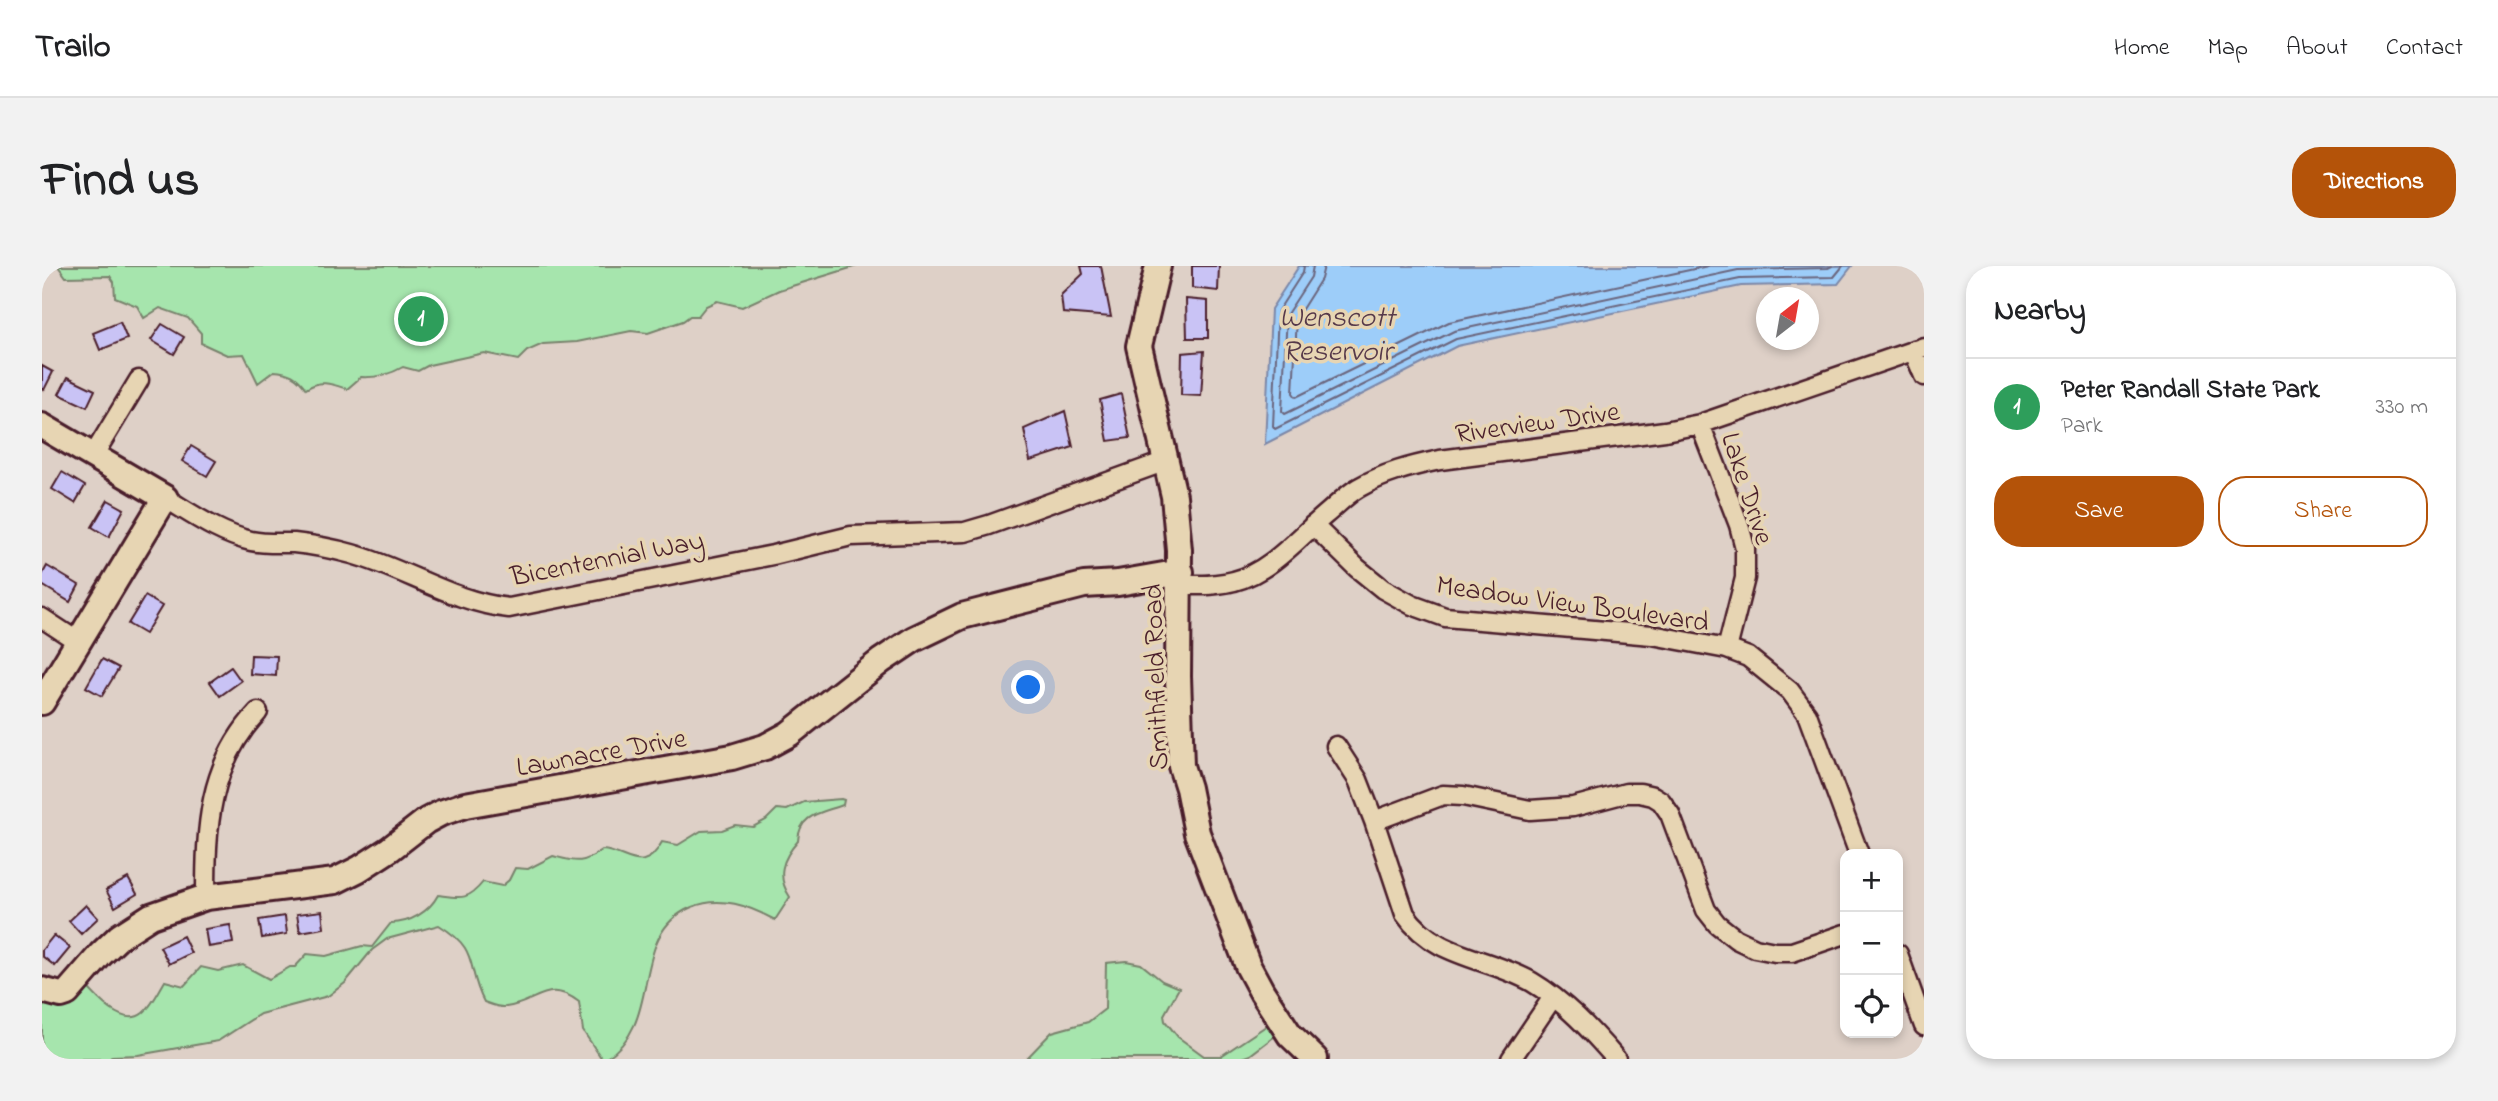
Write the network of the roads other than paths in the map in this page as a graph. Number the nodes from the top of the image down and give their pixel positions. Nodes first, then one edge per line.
1 (1158, 266) edge
2 (1918, 348) edge
3 (1924, 376) edge
4 (139, 380) dead end
5 (1700, 424) junction
6 (42, 426) edge
7 (93, 456) junction
8 (1166, 461) junction
9 (165, 498) junction
10 (1313, 525) junction
11 (1181, 579) junction
12 (42, 618) edge
13 (77, 641) junction
14 (1727, 649) junction
15 (42, 702) edge
16 (258, 712) dead end
17 (1336, 747) dead end
18 (1374, 821) junction
19 (1858, 849) edge
20 (206, 897) junction
21 (1840, 936) edge
22 (1903, 962) edge
23 (1917, 984) edge
24 (42, 990) edge
25 (1553, 997) junction
26 (1924, 1026) edge
27 (1315, 1059) edge
28 (1511, 1059) edge
29 (1616, 1059) edge

1 - 8 street, Smithfield Road
2 - 3 street
2 - 5 street, Riverview Drive
4 - 7 street
5 - 10 street, Riverview Drive
5 - 14 street, Lake Drive
6 - 7 street, Bicentennial Way
7 - 9 street, Bicentennial Way
8 - 9 street, Bicentennial Way
8 - 11 street, Smithfield Road
9 - 13 street
10 - 11 street, Riverview Drive
10 - 14 street, Meadow View Boulevard
11 - 20 street, Lawnacre Drive
11 - 27 street, Smithfield Road
12 - 13 street
13 - 15 street
14 - 19 street, Meadow View Boulevard
16 - 20 street
17 - 18 street
18 - 21 street
18 - 25 street
20 - 24 street, Lawnacre Drive
22 - 23 street
23 - 26 street
25 - 28 street
25 - 29 street

